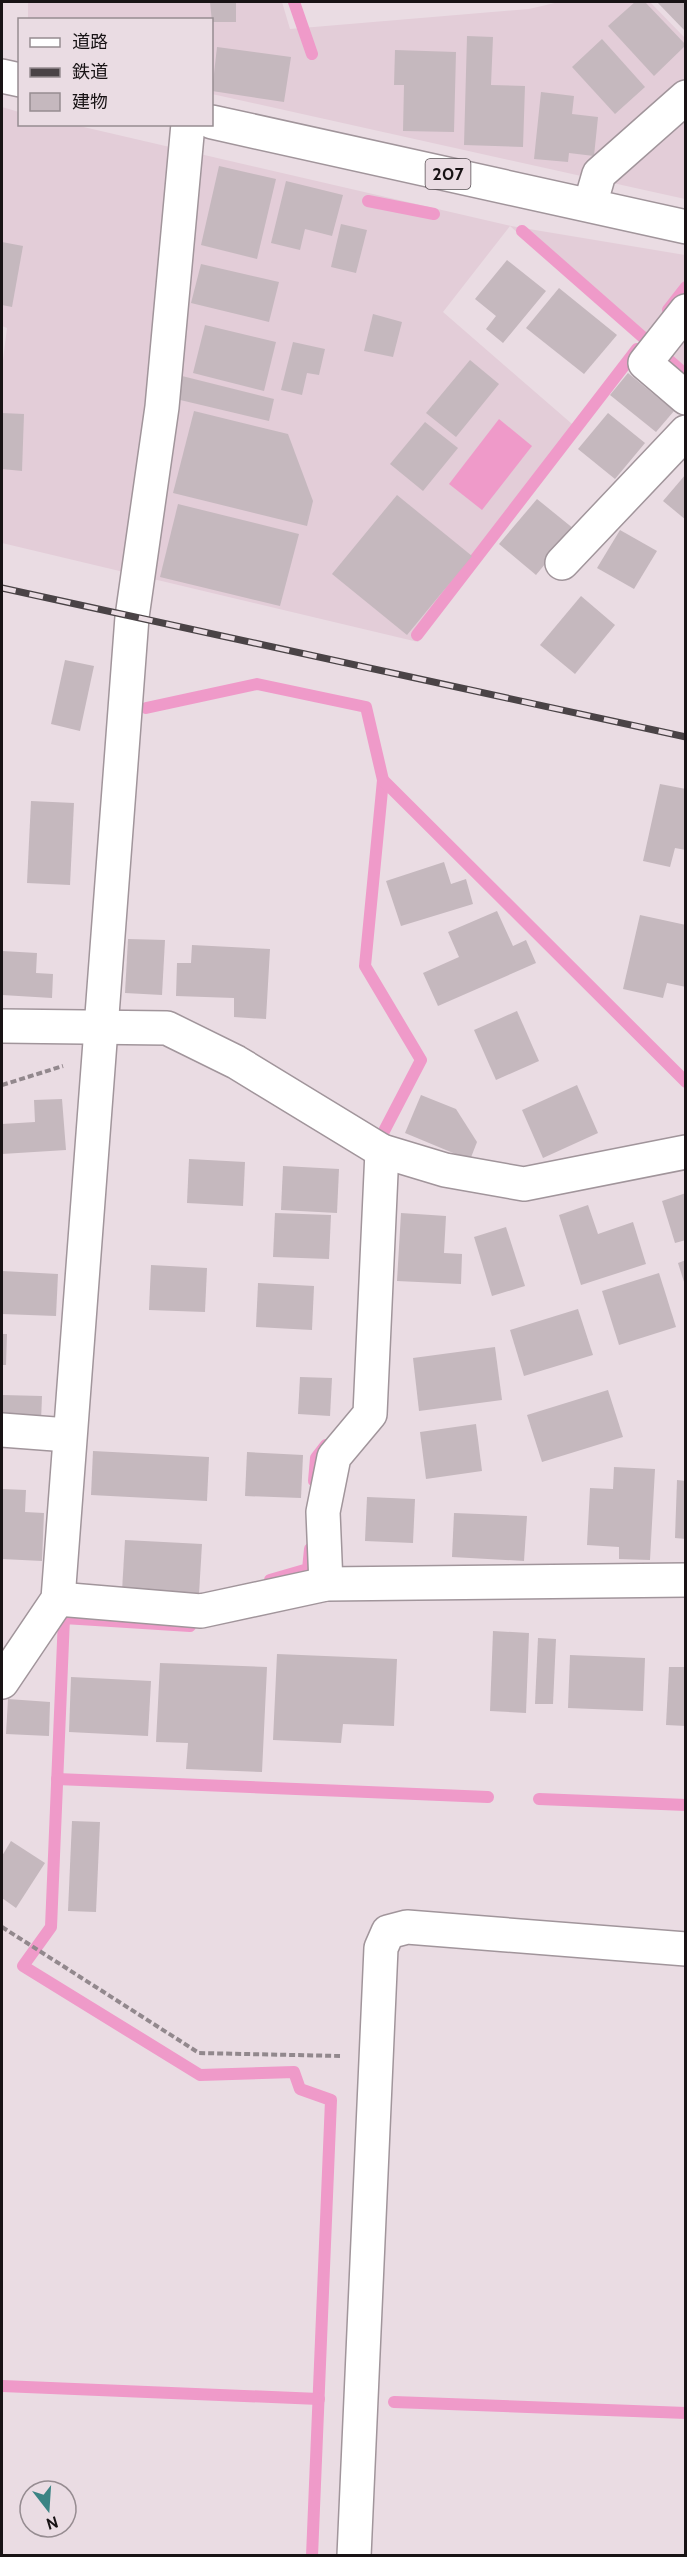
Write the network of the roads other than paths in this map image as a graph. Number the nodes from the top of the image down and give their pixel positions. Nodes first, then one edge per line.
1 (2, 76) edge
2 (18, 80) edge
3 (686, 97) edge
4 (213, 122) edge
5 (188, 126) edge
6 (590, 205) junction
7 (686, 226) edge
8 (686, 311) edge
9 (686, 398) edge
10 (686, 432) edge
11 (562, 563) dead end
12 (2, 1026) edge
13 (99, 1041) junction
14 (382, 1151) junction
15 (686, 1152) edge
16 (2, 1430) edge
17 (68, 1435) junction
18 (686, 1580) edge
19 (326, 1584) junction
20 (58, 1599) junction
21 (2, 1682) edge
22 (686, 1949) edge
23 (354, 2556) edge

1 - 2 main road
3 - 6 main road
4 - 6 main road, 207
5 - 13 main road
6 - 7 main road, 207
8 - 9 main road
10 - 11 main road
12 - 13 main road
13 - 14 main road
13 - 17 main road
14 - 15 main road
14 - 19 main road
16 - 17 main road
17 - 20 main road
18 - 19 main road
19 - 20 main road
20 - 21 main road
22 - 23 main road

